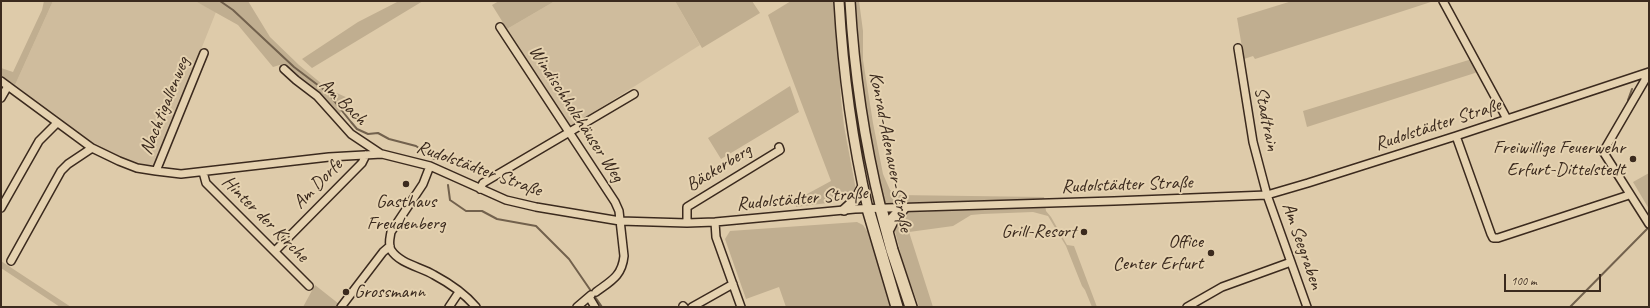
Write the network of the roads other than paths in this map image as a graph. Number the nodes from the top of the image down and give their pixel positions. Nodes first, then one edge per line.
1 (839, 1) edge
2 (850, 1) edge
3 (1443, 1) edge
4 (500, 28) dead end
5 (1238, 48) dead end
6 (204, 52) dead end
7 (284, 69) dead end
8 (1647, 73) edge
9 (1, 81) edge
10 (8, 86) junction
11 (634, 94) dead end
12 (1, 98) edge
13 (1507, 119) junction
14 (57, 123) junction
15 (569, 132) junction
16 (1456, 136) junction
17 (779, 147) dead end
18 (92, 148) junction
19 (382, 154) junction
20 (366, 155) junction
21 (430, 166) junction
22 (156, 171) junction
23 (203, 172) junction
24 (863, 186) junction
25 (480, 189) junction
26 (1267, 195) junction
27 (1629, 195) junction
28 (1, 208) edge
29 (903, 208) junction
30 (868, 209) junction
31 (881, 209) junction
32 (844, 210) junction
33 (620, 221) junction
34 (715, 222) junction
35 (687, 223) junction
36 (1649, 224) edge
37 (887, 231) junction
38 (390, 246) junction
39 (275, 251) junction
40 (11, 261) dead end
41 (1291, 262) junction
42 (733, 284) junction
43 (309, 286) dead end
44 (459, 292) junction
45 (592, 294) junction
46 (341, 307) edge
47 (449, 307) edge
48 (476, 307) edge
49 (577, 307) edge
50 (595, 307) edge
51 (692, 307) edge
52 (741, 307) edge
53 (897, 307) edge
54 (911, 307) edge
55 (1187, 307) edge
56 (1307, 307) edge

1 - 24 main road, Konrad-Adenauer-Straße
2 - 31 main road, Konrad-Adenauer-Straße
3 - 13 street
4 - 15 street, Windischholzhäuser Weg
5 - 26 street, Stadtrain
6 - 22 street, Nachtigallenweg
7 - 19 street, Am Bach
8 - 13 street, Rudolstädter Straße
8 - 27 street
9 - 10 street, Rudolstädter Straße
10 - 12 street
10 - 14 street, Rudolstädter Straße
11 - 15 street
13 - 16 street, Rudolstädter Straße
14 - 18 street, Rudolstädter Straße
14 - 28 street
15 - 25 street
15 - 33 street, Windischholzhäuser Weg
16 - 26 street, Rudolstädter Straße
16 - 27 street
17 - 35 street, Bäckerberg
18 - 22 street, Rudolstädter Straße
18 - 40 street
19 - 20 street, Rudolstädter Straße
19 - 21 street, Rudolstädter Straße
20 - 23 street, Rudolstädter Straße
20 - 39 street, Am Dorfe
21 - 25 street, Rudolstädter Straße
21 - 38 street
22 - 23 street, Rudolstädter Straße
23 - 39 street, Hinter der Kirche
24 - 30 main road, Konrad-Adenauer-Straße
24 - 32 main road
25 - 33 street, Rudolstädter Straße
26 - 29 street, Rudolstädter Straße
26 - 41 street, Am Seegraben
27 - 36 street
29 - 31 street, Rudolstädter Straße
29 - 37 highway
30 - 31 street, Rudolstädter Straße
30 - 32 street, Rudolstädter Straße
30 - 53 highway, Konrad-Adenauer-Straße
31 - 37 highway, Konrad-Adenauer-Straße
32 - 34 street, Rudolstädter Straße
33 - 35 street, Rudolstädter Straße
33 - 45 street, Windischholzhäuser Weg
34 - 35 street, Rudolstädter Straße
34 - 42 street
37 - 54 highway, Konrad-Adenauer-Straße
38 - 44 street
38 - 46 street
39 - 43 street, Hinter der Kirche
41 - 55 street
41 - 56 street, Am Seegraben
42 - 51 street
42 - 52 street
44 - 47 street
44 - 48 street
45 - 49 street, Windischholzhäuser Weg
45 - 50 street

